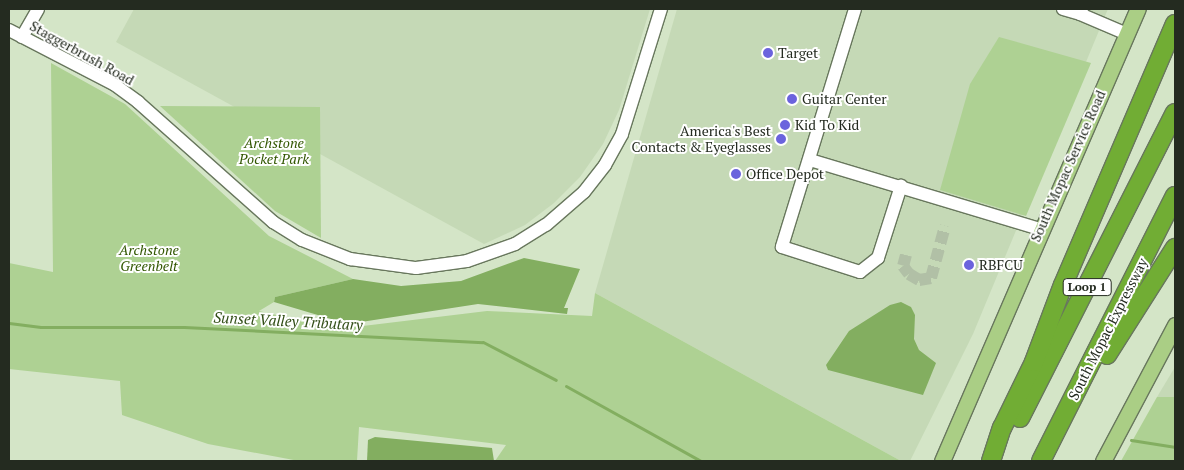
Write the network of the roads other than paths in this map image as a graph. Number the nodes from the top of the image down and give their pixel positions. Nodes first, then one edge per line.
1 (38, 9) edge
2 (661, 9) edge
3 (855, 9) edge
4 (1063, 9) edge
5 (1138, 9) edge
6 (1081, 11) edge
7 (1175, 24) edge
8 (9, 30) edge
9 (1126, 34) junction
10 (22, 37) junction
11 (1175, 113) edge
12 (810, 160) junction
13 (901, 186) junction
14 (1175, 196) edge
15 (1040, 229) junction
16 (1175, 248) edge
17 (1175, 325) edge
18 (1061, 423) junction
19 (942, 461) edge
20 (991, 461) edge
21 (998, 461) edge
22 (1041, 461) edge
23 (1103, 461) edge

1 - 10 street
2 - 10 street, Staggerbrush Road
3 - 12 street
4 - 6 street
5 - 9 main road, South Mopac Service Road
6 - 9 street
7 - 20 highway
8 - 10 street, Staggerbrush Road
9 - 15 main road, South Mopac Service Road
11 - 21 highway, Loop 1
12 - 13 street
12 - 13 street
13 - 15 street
14 - 18 highway, South Mopac Expressway / Loop 1
15 - 19 main road, South Mopac Service Road
16 - 18 highway
17 - 23 main road
18 - 22 highway, South Mopac Expressway / Loop 1

